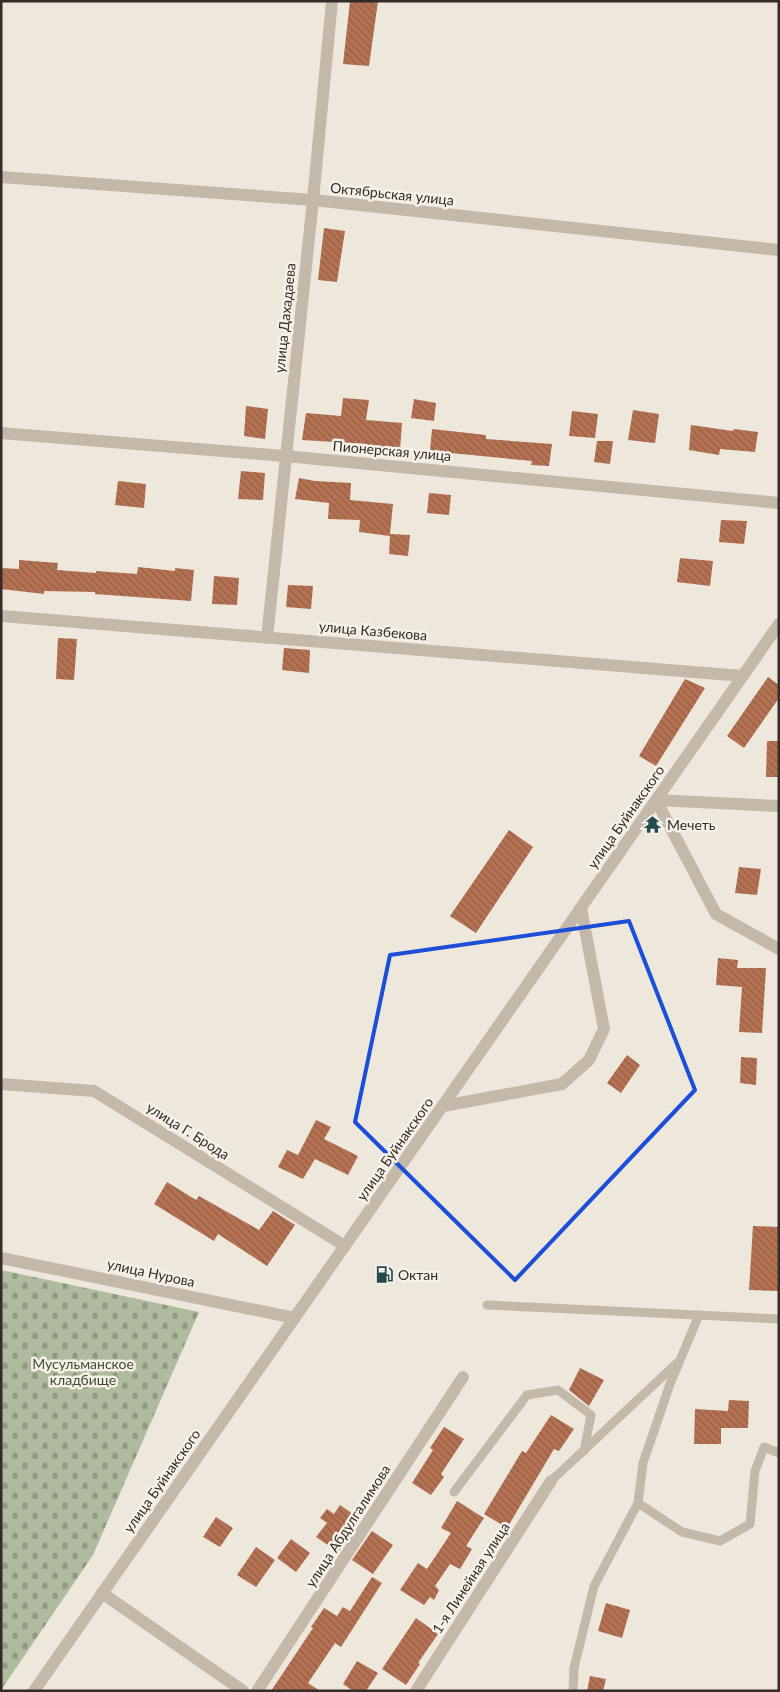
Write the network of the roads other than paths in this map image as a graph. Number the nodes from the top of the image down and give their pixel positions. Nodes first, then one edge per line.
1 (332, 1) edge
2 (1, 177) edge
3 (313, 200) junction
4 (779, 250) edge
5 (1, 433) edge
6 (285, 456) junction
7 (779, 503) edge
8 (1, 616) edge
9 (779, 624) edge
10 (267, 638) junction
11 (764, 646) junction
12 (779, 647) edge
13 (743, 676) junction
14 (656, 800) junction
15 (779, 806) edge
16 (581, 908) junction
17 (779, 950) edge
18 (1, 1084) edge
19 (443, 1106) junction
20 (345, 1246) junction
21 (1, 1258) edge
22 (487, 1305) dead end
23 (699, 1315) junction
24 (295, 1318) junction
25 (779, 1319) edge
26 (680, 1360) junction
27 (463, 1378) dead end
28 (584, 1450) junction
29 (779, 1453) edge
30 (551, 1481) joint
31 (454, 1492) dead end
32 (638, 1503) junction
33 (102, 1593) junction
34 (34, 1691) edge
35 (244, 1691) edge
36 (257, 1691) edge
37 (416, 1691) edge
38 (573, 1691) edge

1 - 3 street, улица Дахадаева
2 - 3 street, Октябрьская улица
3 - 4 street, Октябрьская улица
3 - 6 street, улица Дахадаева
5 - 6 street, Пионерская улица
6 - 7 street, Пионерская улица
6 - 10 street, улица Дахадаева
8 - 10 street, улица Казбекова
9 - 11 street, улица Буйнакского
10 - 13 street, улица Казбекова
11 - 12 street
11 - 13 street, улица Буйнакского
13 - 14 street, улица Буйнакского
14 - 15 street
14 - 16 street, улица Буйнакского
14 - 17 street
16 - 19 street, улица Буйнакского
16 - 19 street
18 - 20 street, улица Г. Брода
19 - 20 street, улица Буйнакского
20 - 24 street, улица Буйнакского
21 - 24 street, улица Нурова
22 - 23 lane
23 - 25 lane
23 - 26 lane
24 - 33 street, улица Буйнакского
26 - 28 lane
26 - 32 lane
27 - 36 street, улица Абдулгалимова
28 - 30 lane
28 - 31 lane
29 - 32 lane
30 - 37 street, 1-я Линейная улица
32 - 38 lane
33 - 34 street, улица Буйнакского
33 - 35 street

